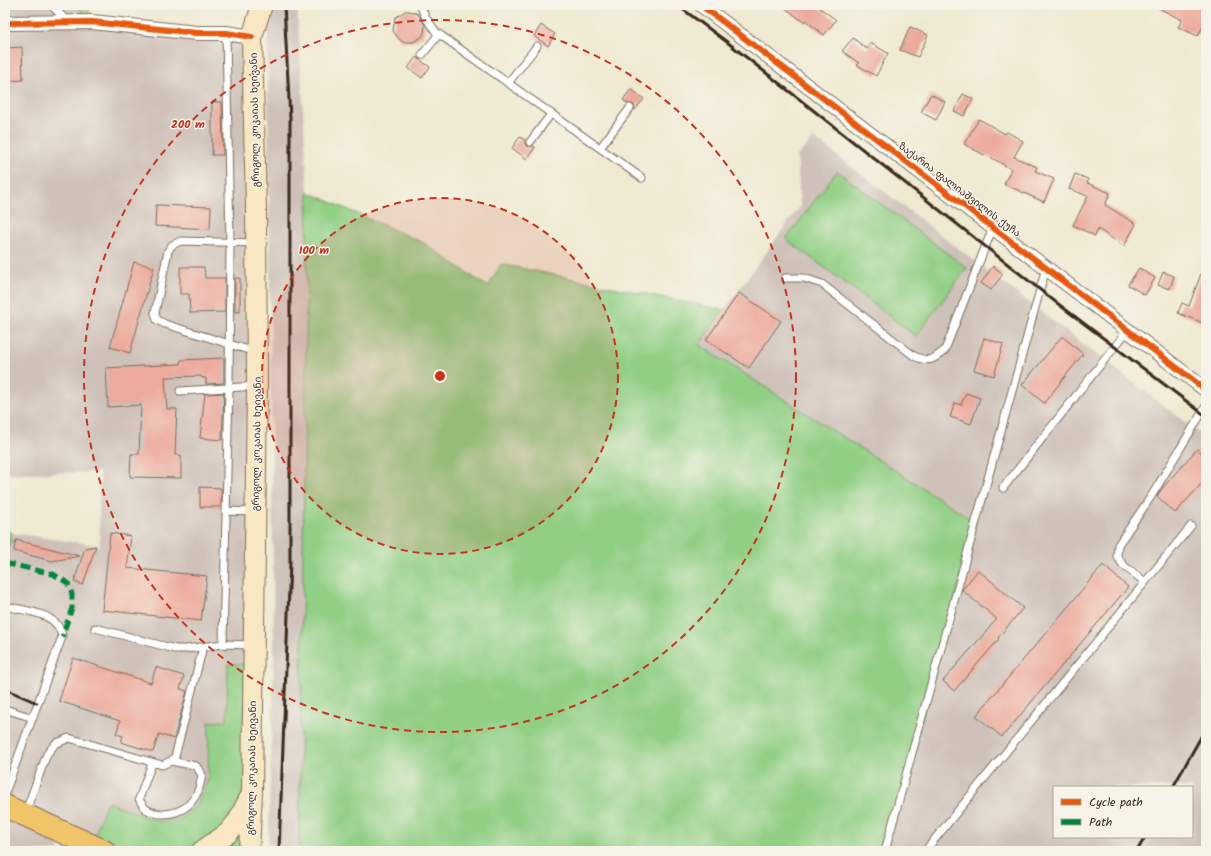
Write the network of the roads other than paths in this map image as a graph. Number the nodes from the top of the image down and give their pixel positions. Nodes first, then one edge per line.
1 (51, 5) edge
2 (262, 5) edge
3 (420, 5) edge
4 (701, 5) edge
5 (68, 22) junction
6 (5, 23) edge
7 (226, 33) junction
8 (439, 34) junction
9 (252, 36) junction
10 (537, 46) dead end
11 (422, 54) dead end
12 (508, 83) junction
13 (630, 108) dead end
14 (552, 114) junction
15 (530, 142) dead end
16 (600, 148) junction
17 (642, 178) dead end
18 (993, 228) junction
19 (230, 242) junction
20 (256, 243) junction
21 (1046, 268) junction
22 (785, 278) dead end
23 (1128, 330) junction
24 (229, 344) junction
25 (257, 352) junction
26 (257, 386) junction
27 (229, 387) junction
28 (1206, 390) edge
29 (180, 392) dead end
30 (1206, 406) edge
31 (1004, 488) dead end
32 (226, 511) junction
33 (255, 512) junction
34 (1191, 526) dead end
35 (1145, 582) junction
36 (5, 606) edge
37 (96, 628) dead end
38 (224, 644) junction
39 (254, 645) junction
40 (203, 647) junction
41 (5, 709) edge
42 (33, 718) junction
43 (171, 761) junction
44 (152, 763) junction
45 (252, 791) junction
46 (5, 793) edge
47 (15, 810) edge
48 (101, 850) edge
49 (202, 851) edge
50 (249, 851) edge
51 (885, 851) edge
52 (925, 851) edge

1 - 5 lane
2 - 9 main road, გრიგოლ კოკაიას ხეივანი
3 - 8 lane
4 - 18 street, ზაქარია ფალიაშვილის ქუჩა
5 - 6 street
5 - 7 street
7 - 9 street
7 - 19 lane
8 - 11 lane
8 - 12 lane
9 - 20 main road, გრიგოლ კოკაიას ხეივანი
10 - 12 lane
12 - 14 lane
13 - 16 lane
14 - 15 lane
14 - 16 lane
16 - 17 lane
18 - 21 street, ზაქარია ფალიაშვილის ქუჩა
18 - 22 lane
19 - 20 lane
19 - 24 lane
19 - 24 lane
20 - 25 main road, გრიგოლ კოკაიას ხეივანი
21 - 23 street, ზაქარია ფალიაშვილის ქუჩა
21 - 51 lane
23 - 28 street, ზაქარია ფალიაშვილის ქუჩა
23 - 31 lane
24 - 25 lane
24 - 27 lane
25 - 26 main road, გრიგოლ კოკაიას ხეივანი
26 - 27 lane
26 - 33 main road, გრიგოლ კოკაიას ხეივანი
27 - 29 lane
27 - 32 lane
30 - 35 lane
32 - 33 lane
32 - 38 lane
33 - 39 main road, გრიგოლ კოკაიას ხეივანი
34 - 35 lane
35 - 52 lane
36 - 42 lane
37 - 40 lane
38 - 39 lane
38 - 40 lane
39 - 45 main road, გრიგოლ კოკაიას ხეივანი
40 - 43 lane
41 - 42 lane
42 - 46 lane
43 - 44 lane
43 - 44 lane
44 - 47 lane
45 - 49 main road
45 - 50 main road, გრიგოლ კოკაიას ხეივანი
47 - 48 highway

